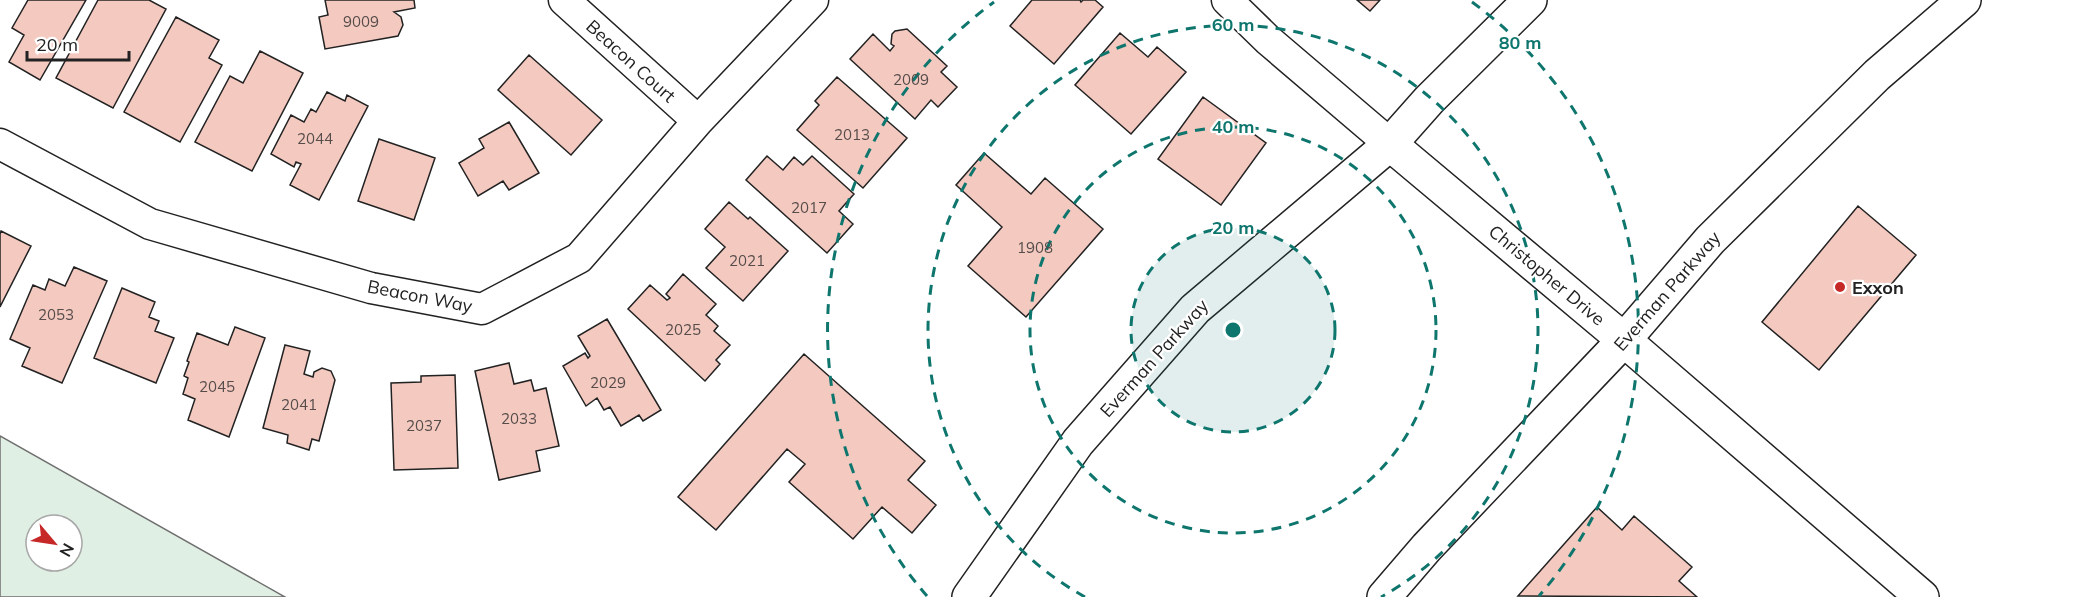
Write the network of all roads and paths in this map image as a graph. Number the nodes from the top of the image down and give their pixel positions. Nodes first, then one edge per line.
1 (564, 0) edge
2 (813, 0) edge
3 (1227, 0) edge
4 (1530, 0) edge
5 (1964, 0) edge
6 (698, 121) junction
7 (0, 144) edge
8 (1390, 144) junction
9 (1624, 340) junction
10 (969, 597) edge
11 (1384, 597) edge
12 (1922, 597) edge

1 - 6 street, Beacon Court
2 - 6 street, Beacon Way
3 - 8 street, Christopher Drive
4 - 8 main road, Everman Parkway
5 - 9 main road, Everman Parkway
6 - 7 street, Beacon Way
8 - 9 main road, Christopher Drive
8 - 10 main road, Everman Parkway
9 - 11 main road, Everman Parkway
9 - 12 main road, Christopher Drive

